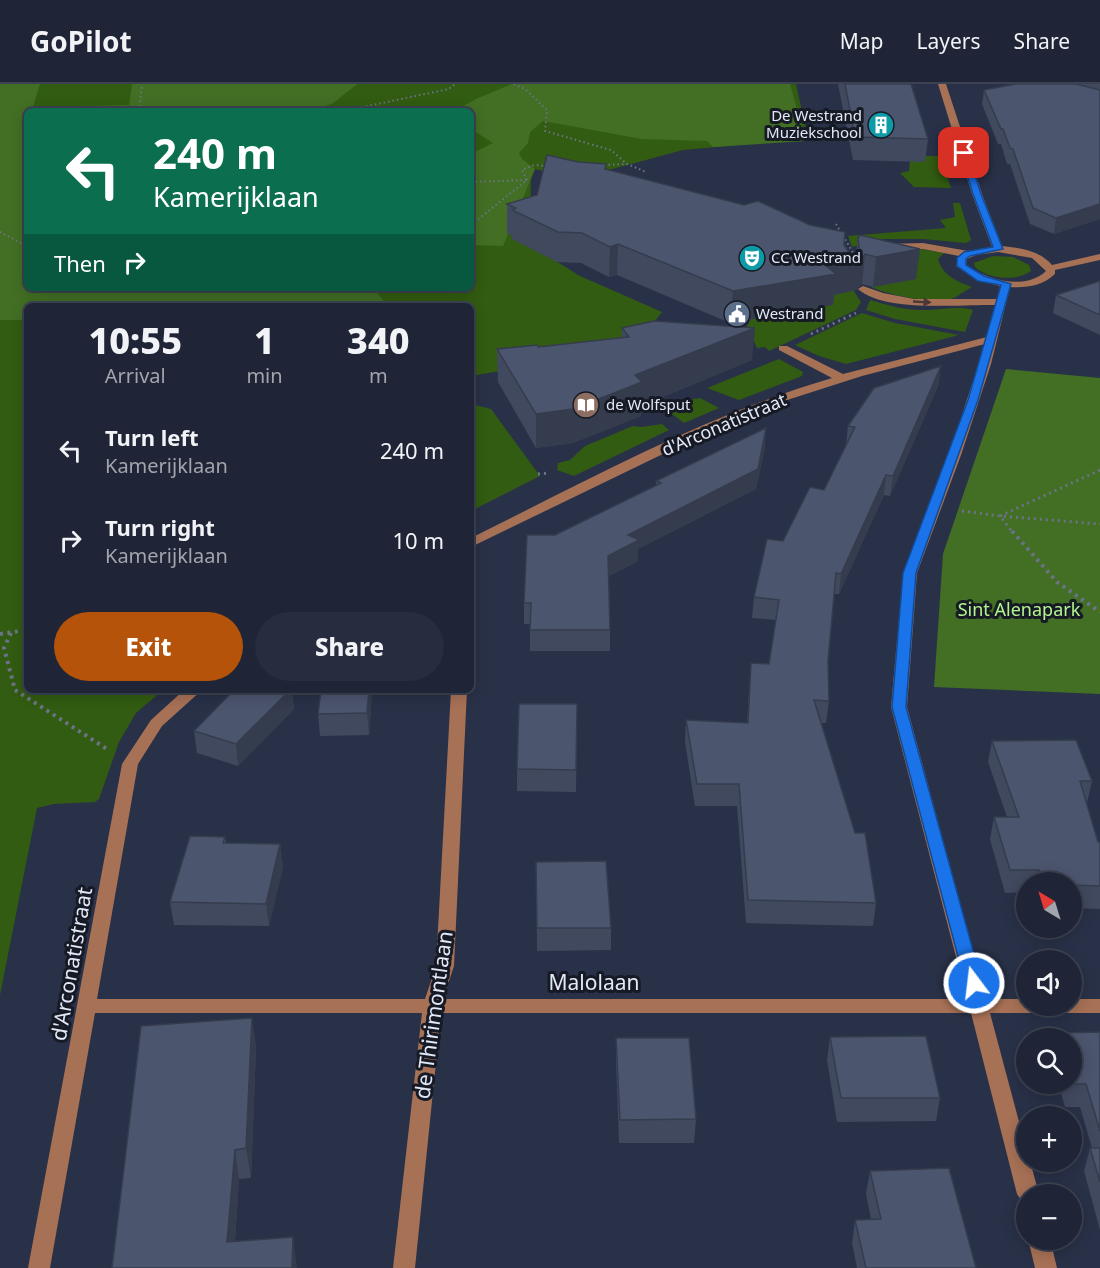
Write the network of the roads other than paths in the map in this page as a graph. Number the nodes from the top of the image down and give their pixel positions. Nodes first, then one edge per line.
1 (942, 84) edge
2 (998, 249) junction
3 (968, 254) junction
4 (855, 256) edge
5 (1100, 257) edge
6 (1050, 268) junction
7 (1006, 284) junction
8 (863, 289) edge
9 (1002, 302) junction
10 (990, 339) junction
11 (783, 348) road end
12 (841, 378) junction
13 (474, 542) edge
14 (190, 693) edge
15 (459, 693) edge
16 (432, 1005) junction
17 (88, 1006) junction
18 (980, 1006) junction
19 (1100, 1006) edge
20 (1025, 1184) edge
21 (1042, 1250) edge
22 (39, 1268) edge
23 (404, 1268) edge
24 (1046, 1268) edge

1 - 2 street
2 - 3 street
2 - 6 street
3 - 4 street
3 - 7 street
5 - 6 street
6 - 7 street
7 - 9 street
8 -> 9 street
9 - 10 street
10 - 12 street, d'Arconatistraat
10 - 18 street
11 - 12 street
12 - 13 street, d'Arconatistraat
14 - 17 street, d'Arconatistraat
15 - 16 street, de Thirimontlaan
16 - 17 street, Malolaan
16 - 18 street, Malolaan
16 - 23 street, de Thirimontlaan
17 - 22 street, d'Arconatistraat
18 - 19 street, Malolaan
18 - 20 street
21 - 24 street

